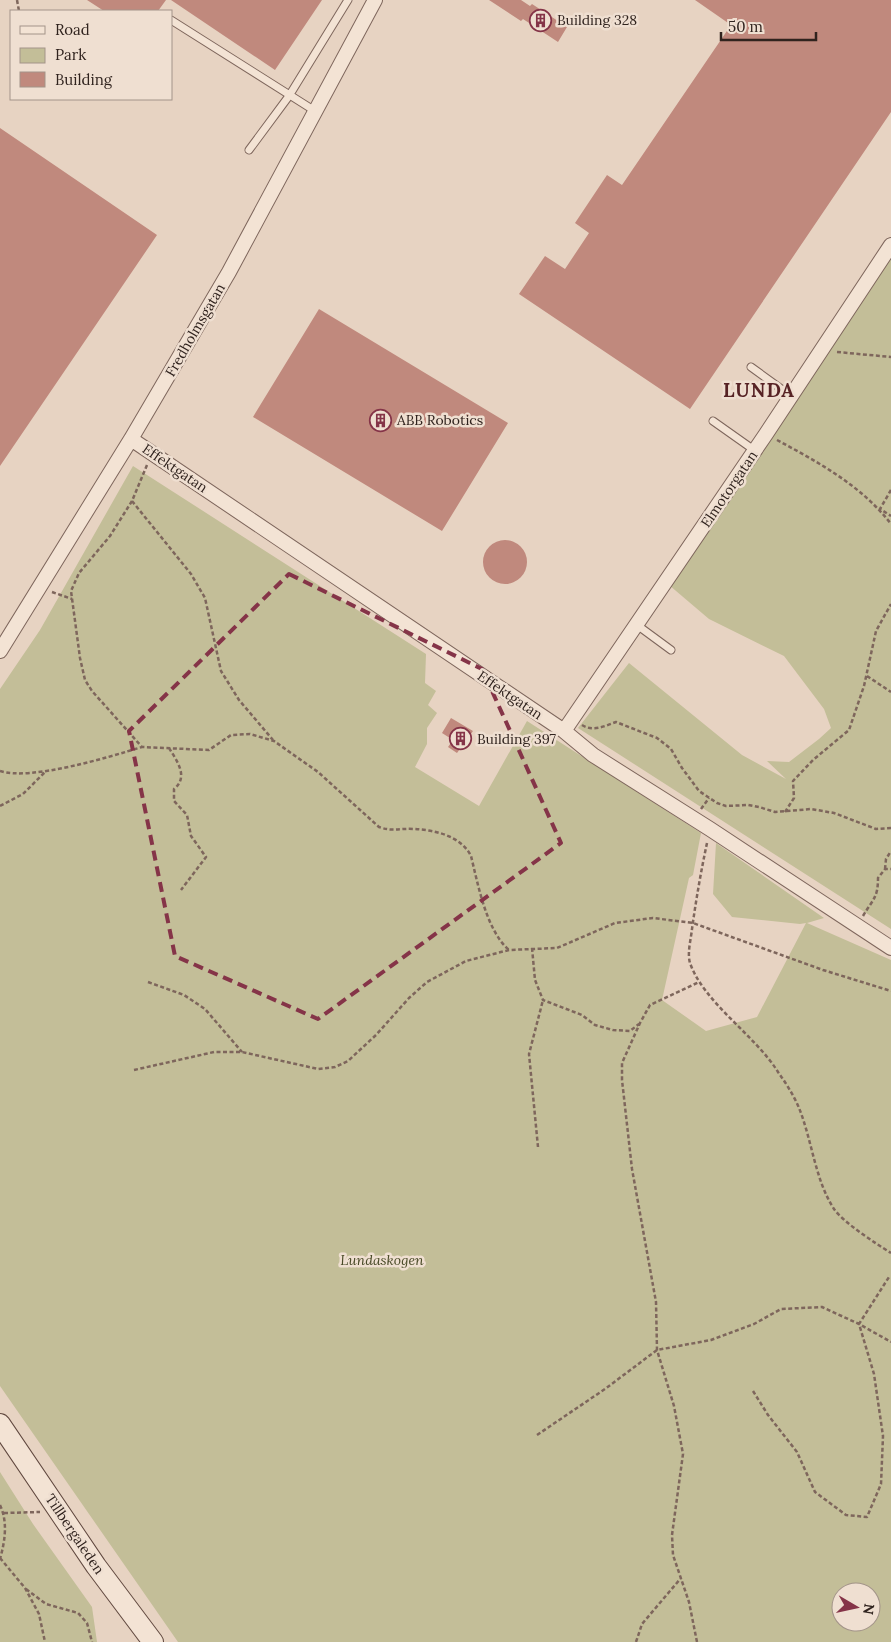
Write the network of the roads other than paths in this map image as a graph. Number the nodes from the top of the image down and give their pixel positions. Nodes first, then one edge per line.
1 (348, 0) edge
2 (375, 0) edge
3 (172, 21) edge
4 (289, 96) junction
5 (315, 111) junction
6 (249, 150) dead end
7 (891, 245) edge
8 (752, 367) dead end
9 (791, 396) junction
10 (713, 421) dead end
11 (131, 438) junction
12 (754, 450) junction
13 (637, 625) junction
14 (670, 650) dead end
15 (0, 651) edge
16 (564, 731) junction
17 (891, 948) edge
18 (0, 1424) edge
19 (153, 1642) edge

1 - 4 lane
2 - 5 street, Fredholmsgatan
3 - 4 lane
4 - 5 lane
4 - 6 lane
5 - 11 street, Fredholmsgatan
7 - 9 street, Elmotorgatan
8 - 9 lane
9 - 12 street, Elmotorgatan
10 - 12 lane
11 - 15 street, Fredholmsgatan
11 - 16 street, Effektgatan
12 - 13 street, Elmotorgatan
13 - 14 lane
13 - 16 street, Elmotorgatan
16 - 17 street, Effektgatan
18 - 19 main road, Tillbergaleden

